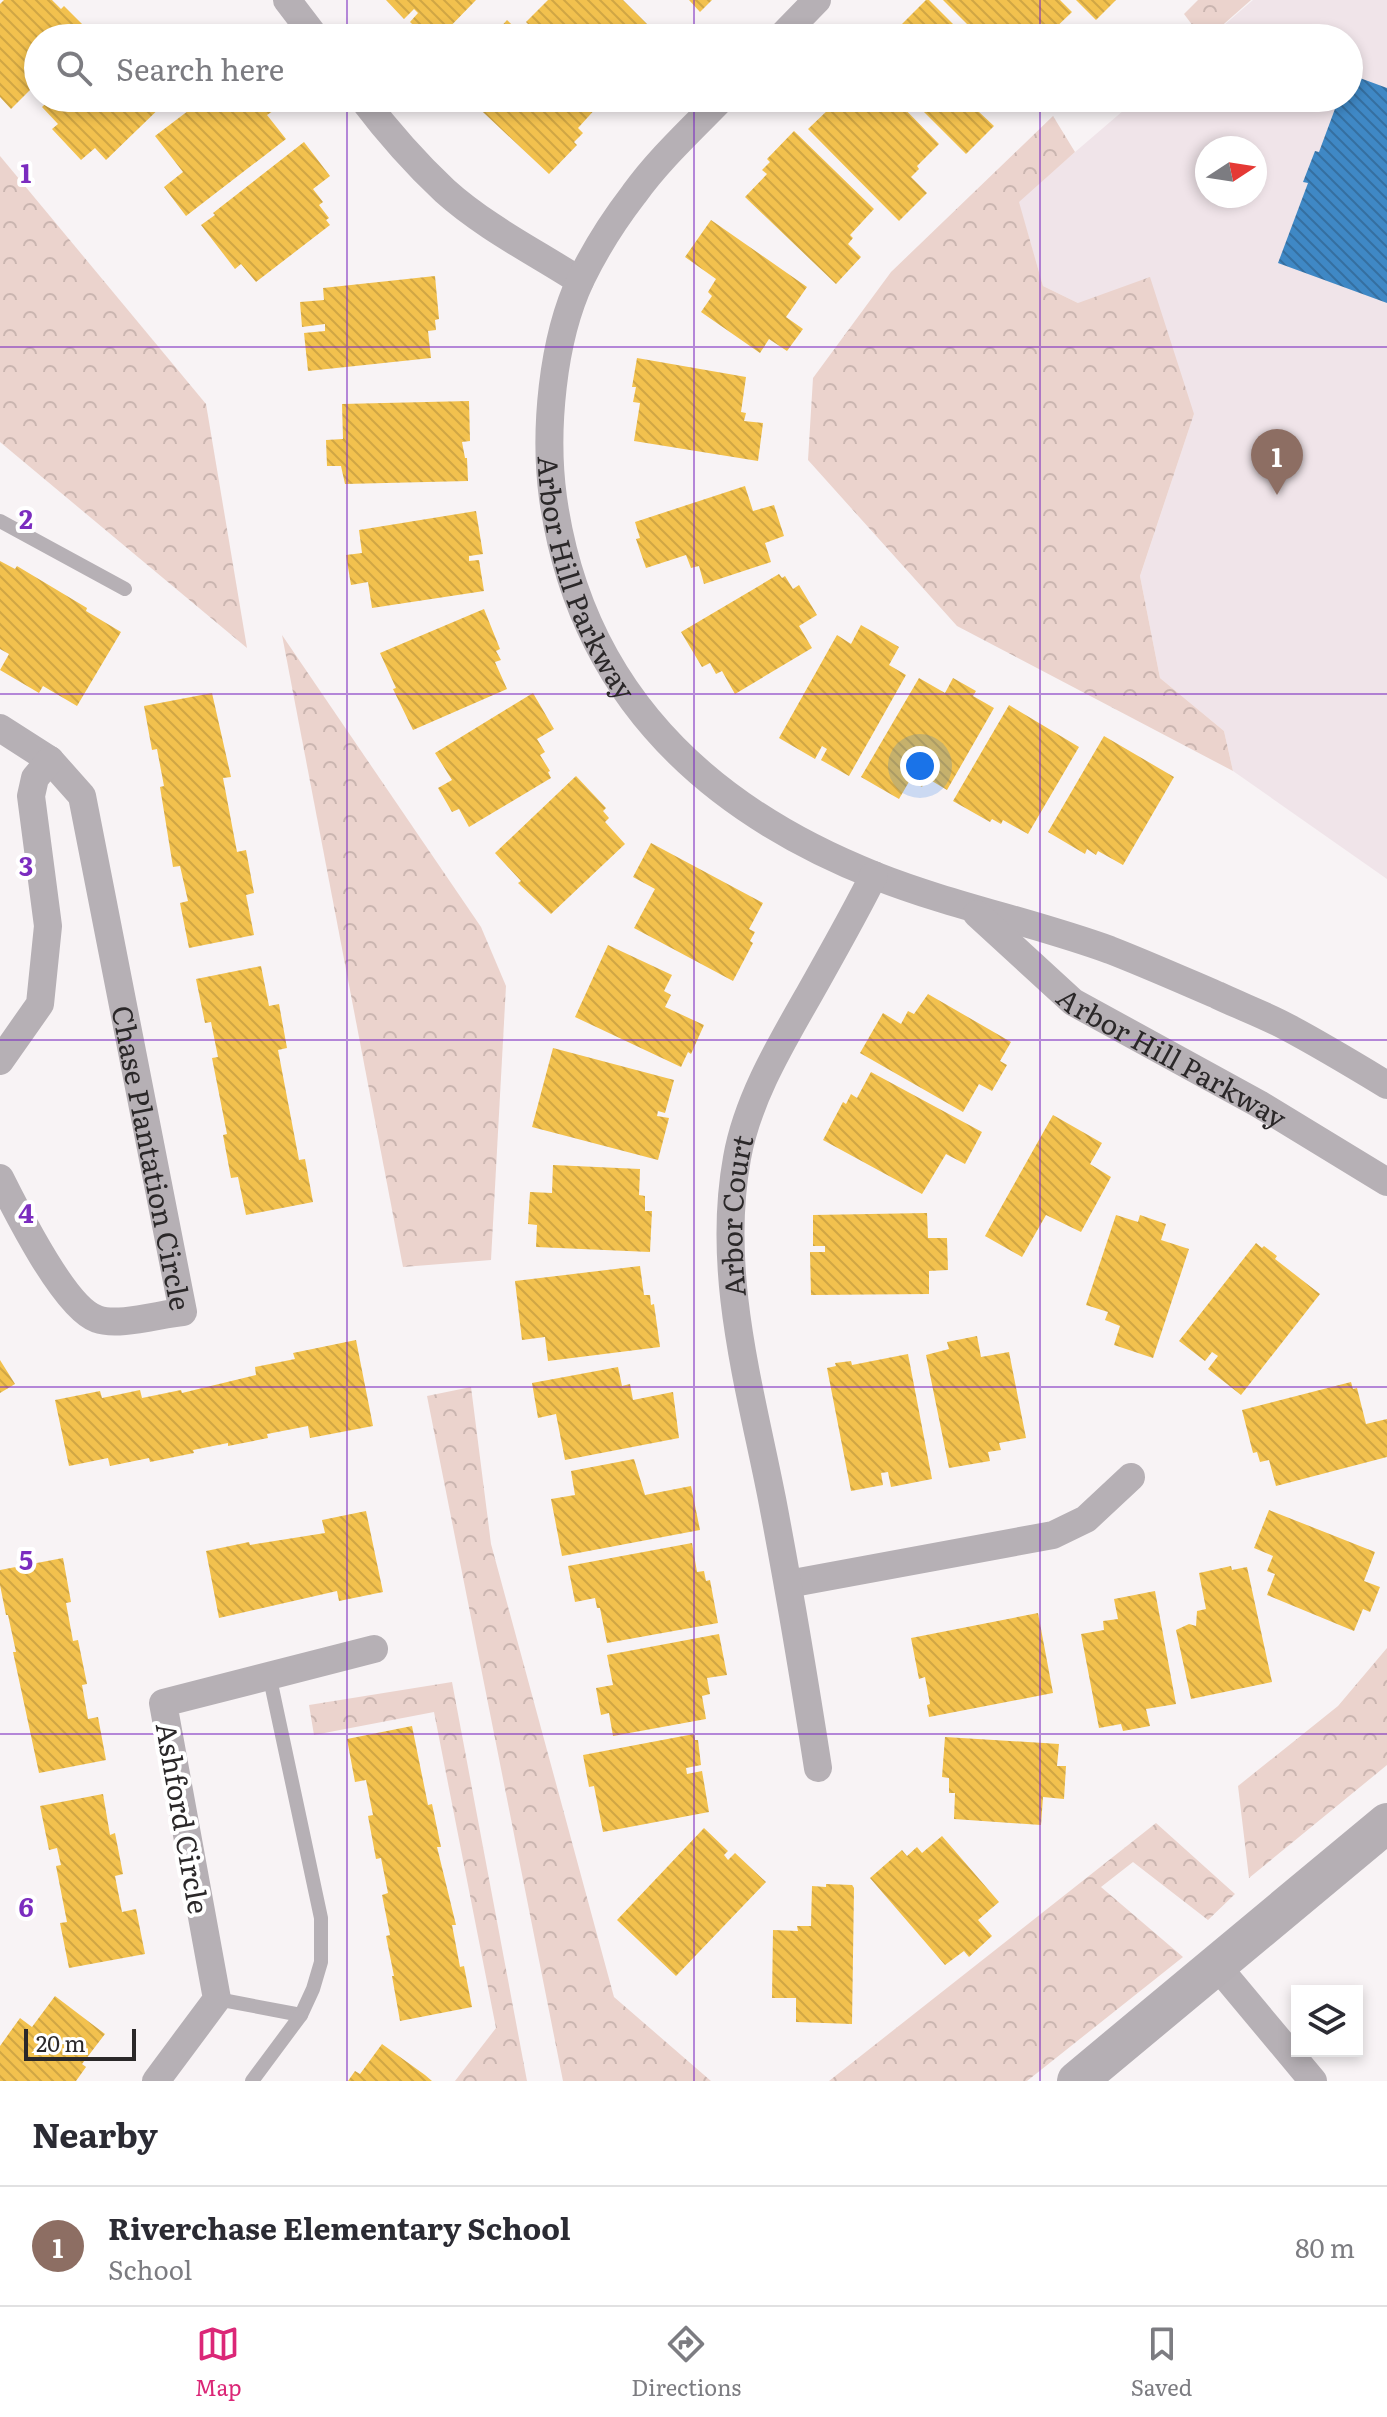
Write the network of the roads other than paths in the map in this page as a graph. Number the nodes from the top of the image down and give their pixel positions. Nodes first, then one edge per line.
1 (287, 0) edge
2 (817, 0) edge
3 (305, 24) edge
4 (794, 24) edge
5 (374, 112) edge
6 (709, 112) edge
7 (580, 281) junction
8 (0, 521) edge
9 (125, 589) dead end
10 (0, 728) edge
11 (50, 760) junction
12 (874, 875) junction
13 (974, 910) junction
14 (0, 1061) edge
15 (1387, 1085) edge
16 (0, 1178) edge
17 (1387, 1182) edge
18 (1131, 1477) dead end
19 (788, 1584) junction
20 (374, 1649) dead end
21 (269, 1674) junction
22 (818, 1768) dead end
23 (1387, 1823) edge
24 (1217, 1966) junction
25 (217, 1999) junction
26 (301, 2015) junction
27 (156, 2081) edge
28 (252, 2081) edge
29 (1077, 2081) edge
30 (1313, 2081) edge

1 - 3 street
2 - 4 street
5 - 7 street
6 - 7 street, Arbor Hill Parkway
7 - 12 street, Arbor Hill Parkway
8 - 9 lane
10 - 11 street, Chase Plantation Circle
11 - 14 street
11 - 16 street, Chase Plantation Circle
12 - 13 street, Arbor Hill Parkway
12 - 19 street, Arbor Court
13 - 15 street, Arbor Hill Parkway
13 - 17 street, Arbor Hill Parkway
18 - 19 street
19 - 22 street, Arbor Court
20 - 21 street, Ashford Circle
21 - 25 street, Ashford Circle
21 - 26 lane
23 - 24 street
24 - 29 street
24 - 30 street
25 - 26 lane
25 - 27 street
26 - 28 lane

